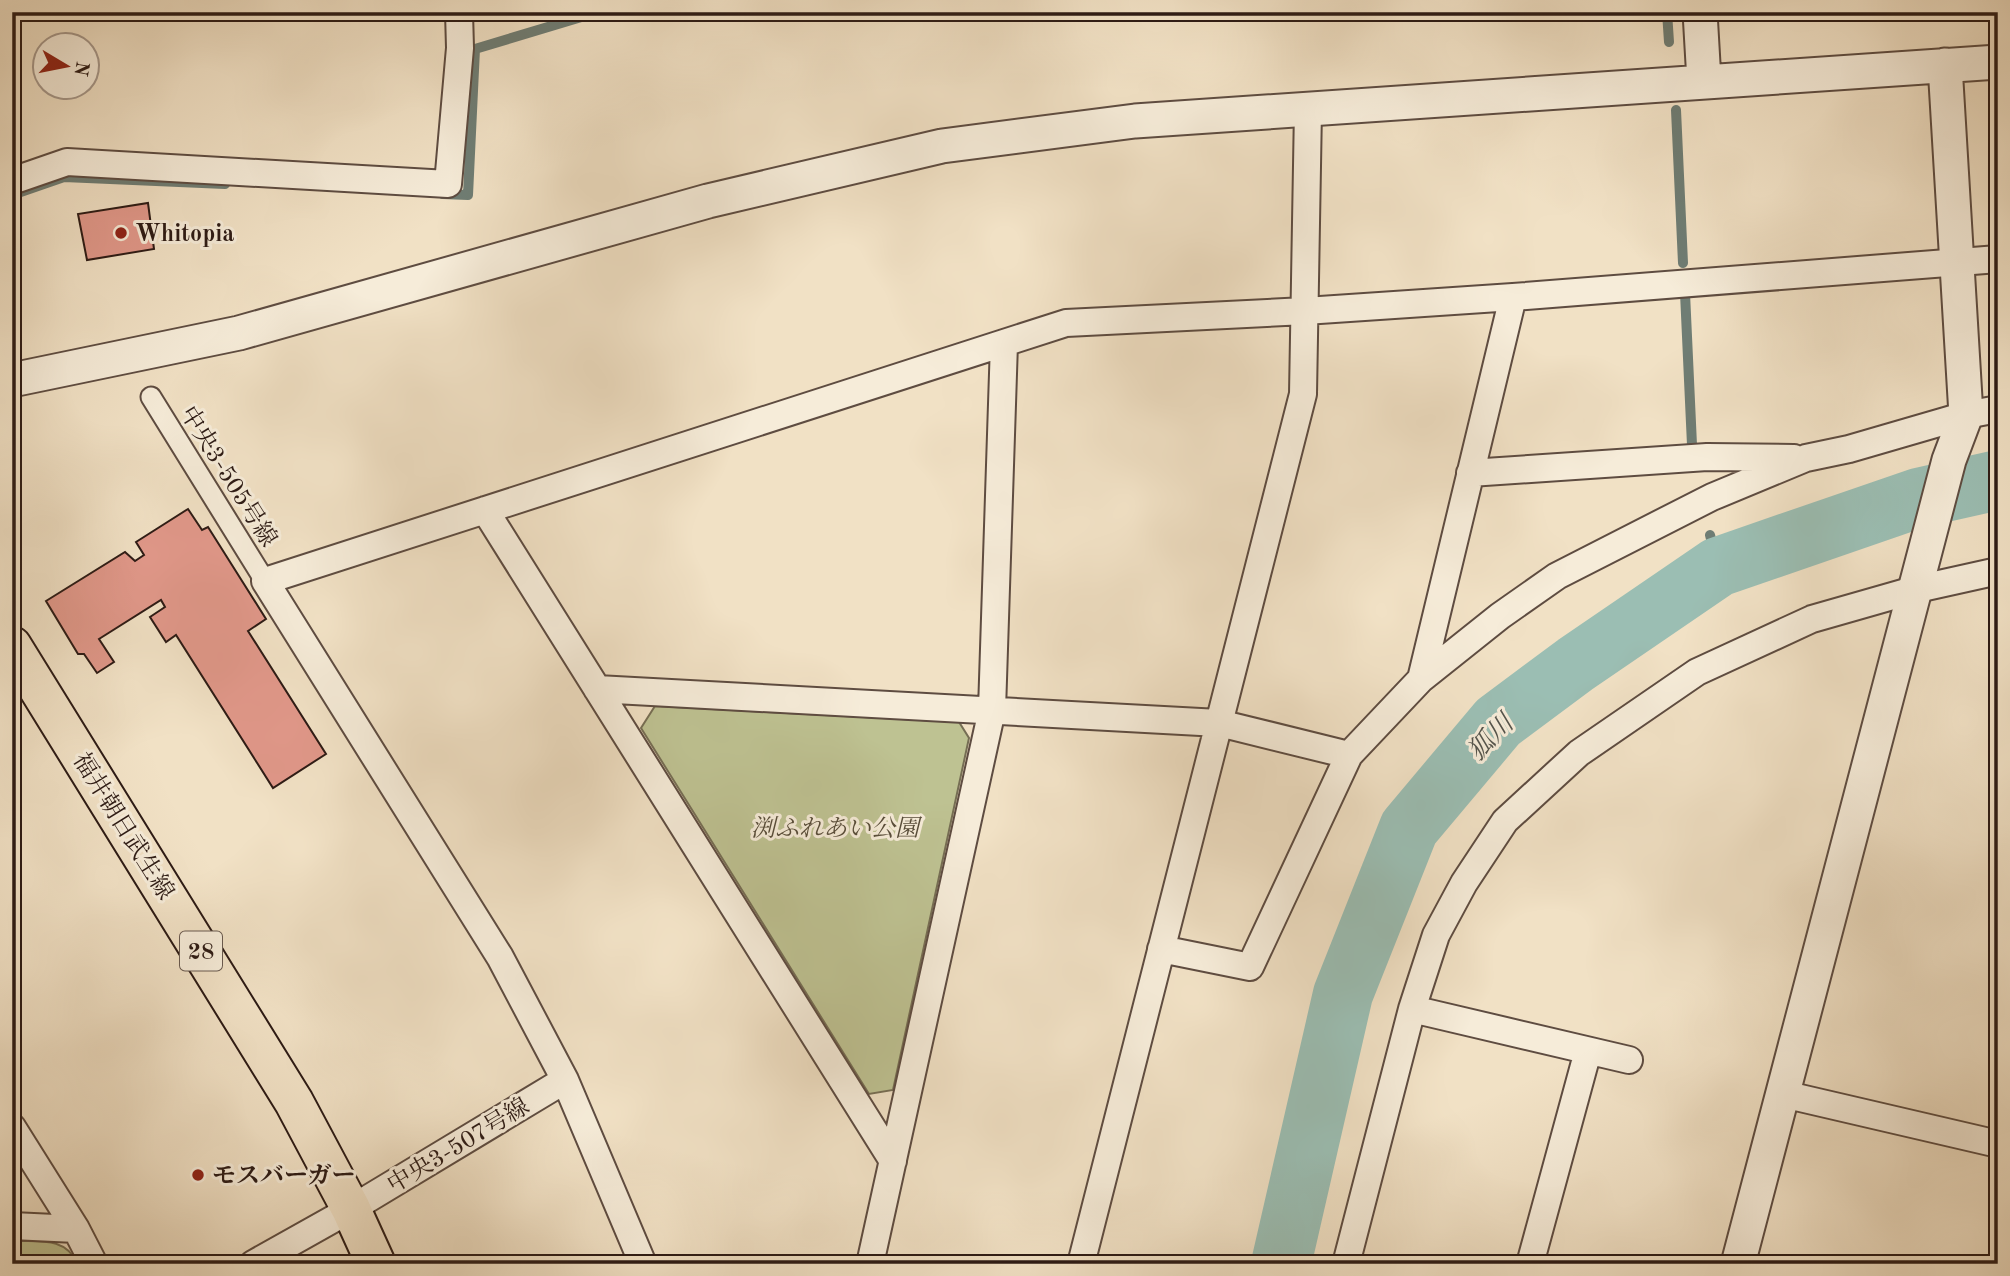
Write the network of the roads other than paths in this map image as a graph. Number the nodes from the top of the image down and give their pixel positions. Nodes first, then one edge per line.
1 (459, 12) edge
2 (1700, 12) edge
3 (1998, 62) edge
4 (1945, 65) junction
5 (1704, 81) junction
6 (1308, 109) junction
7 (12, 181) edge
8 (1998, 260) edge
9 (1958, 262) junction
10 (1513, 298) junction
11 (1305, 311) junction
12 (1004, 343) junction
13 (12, 380) edge
14 (151, 397) dead end
15 (1982, 412) edge
16 (1807, 458) junction
17 (1470, 473) junction
18 (485, 510) junction
19 (1998, 571) edge
20 (1919, 579) junction
21 (265, 581) junction
22 (12, 646) edge
23 (1421, 680) junction
24 (597, 688) junction
25 (992, 710) junction
26 (1219, 723) junction
27 (1349, 755) junction
28 (1161, 949) junction
29 (1412, 1009) junction
30 (1588, 1051) junction
31 (1629, 1060) dead end
32 (565, 1080) junction
33 (1783, 1094) junction
34 (12, 1127) edge
35 (1998, 1144) edge
36 (893, 1161) junction
37 (351, 1209) junction
38 (12, 1226) edge
39 (76, 1229) junction
40 (94, 1264) edge
41 (253, 1264) edge
42 (376, 1264) edge
43 (643, 1264) edge
44 (870, 1264) edge
45 (1081, 1264) edge
46 (1346, 1264) edge
47 (1530, 1264) edge
48 (1738, 1264) edge

1 - 7 street
2 - 5 street
3 - 4 street
4 - 5 street
4 - 9 street
5 - 6 street
6 - 11 street
6 - 13 street
8 - 9 street
9 - 10 street
9 - 15 street
10 - 11 street
10 - 17 street
11 - 12 street
11 - 26 street
12 - 18 street
12 - 25 street
14 - 21 street, 中央3-505号線
15 - 16 street
15 - 20 street
16 - 17 street
16 - 23 street
17 - 23 street
18 - 21 street
18 - 24 street
19 - 20 street
20 - 29 street
20 - 33 street
21 - 32 street
22 - 37 main road, 福井朝日武生線 / 28
23 - 27 street
24 - 25 street
24 - 36 street
25 - 26 street
25 - 36 street
26 - 27 street
26 - 28 street
27 - 28 street
28 - 45 street
29 - 30 street
29 - 46 street
30 - 31 street
30 - 47 street
32 - 37 street, 中央3-507号線
32 - 43 street
33 - 35 street
33 - 48 street
34 - 39 street
36 - 44 street
37 - 41 street, 中央3-507号線
37 - 42 main road, 福井朝日武生線 / 28
38 - 39 street
39 - 40 street

